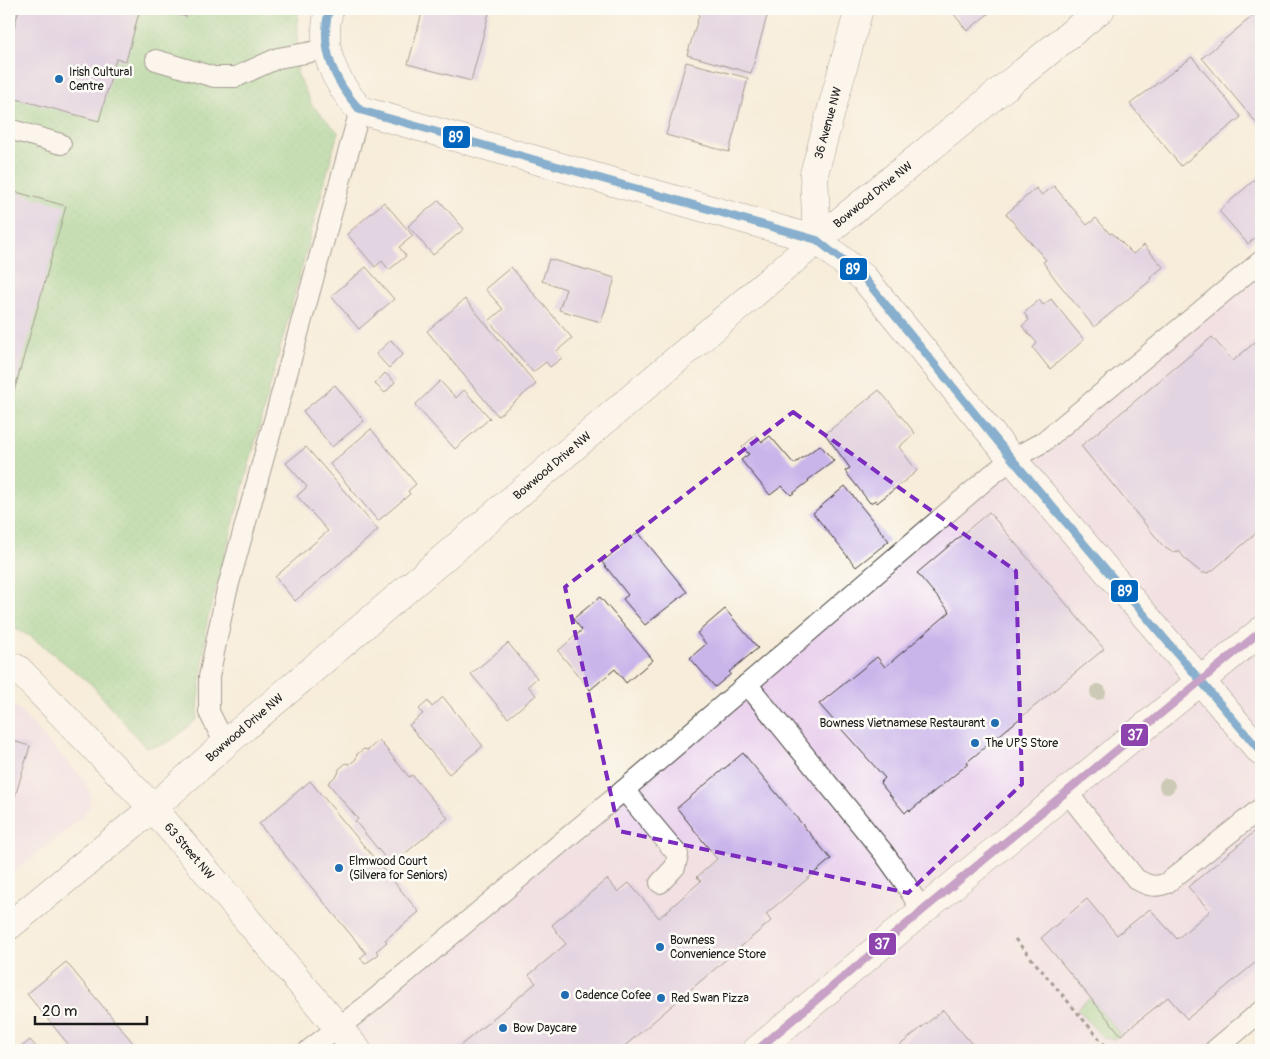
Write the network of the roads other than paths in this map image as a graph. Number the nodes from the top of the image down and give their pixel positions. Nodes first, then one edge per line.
1 (329, 9) edge
2 (859, 9) edge
3 (1101, 9) edge
4 (328, 49) junction
5 (156, 60) dead end
6 (360, 110) junction
7 (9, 129) edge
8 (61, 144) dead end
9 (817, 240) junction
10 (1261, 261) edge
11 (1012, 459) junction
12 (1261, 631) edge
13 (9, 665) edge
14 (1201, 680) junction
15 (747, 684) junction
16 (225, 744) junction
17 (1261, 752) edge
18 (624, 790) junction
19 (1066, 791) junction
20 (153, 808) junction
21 (1261, 808) edge
22 (660, 882) dead end
23 (922, 911) junction
24 (9, 926) edge
25 (1261, 1012) edge
26 (338, 1028) junction
27 (309, 1050) edge
28 (357, 1050) edge
29 (757, 1050) edge
30 (1215, 1050) edge

1 - 4 street
2 - 9 street, 36 Avenue NW
3 - 9 street, Bowwood Drive NW
4 - 5 lane
4 - 6 street
6 - 9 street
6 - 16 lane
7 - 8 lane
9 - 11 street
9 - 16 street, Bowwood Drive NW
10 - 11 lane
11 - 14 street
11 - 15 lane
12 - 14 street
13 - 20 street, 63 Street NW
14 - 17 street
14 - 19 street
15 - 18 lane
15 - 23 lane
16 - 20 street, Bowwood Drive NW
18 - 22 lane
18 - 26 lane
19 - 21 lane
19 - 23 street
20 - 24 street, Bowwood Drive NW
20 - 26 street, 63 Street NW
23 - 29 street
25 - 30 lane
26 - 27 lane
26 - 28 street, 63 Street NW

